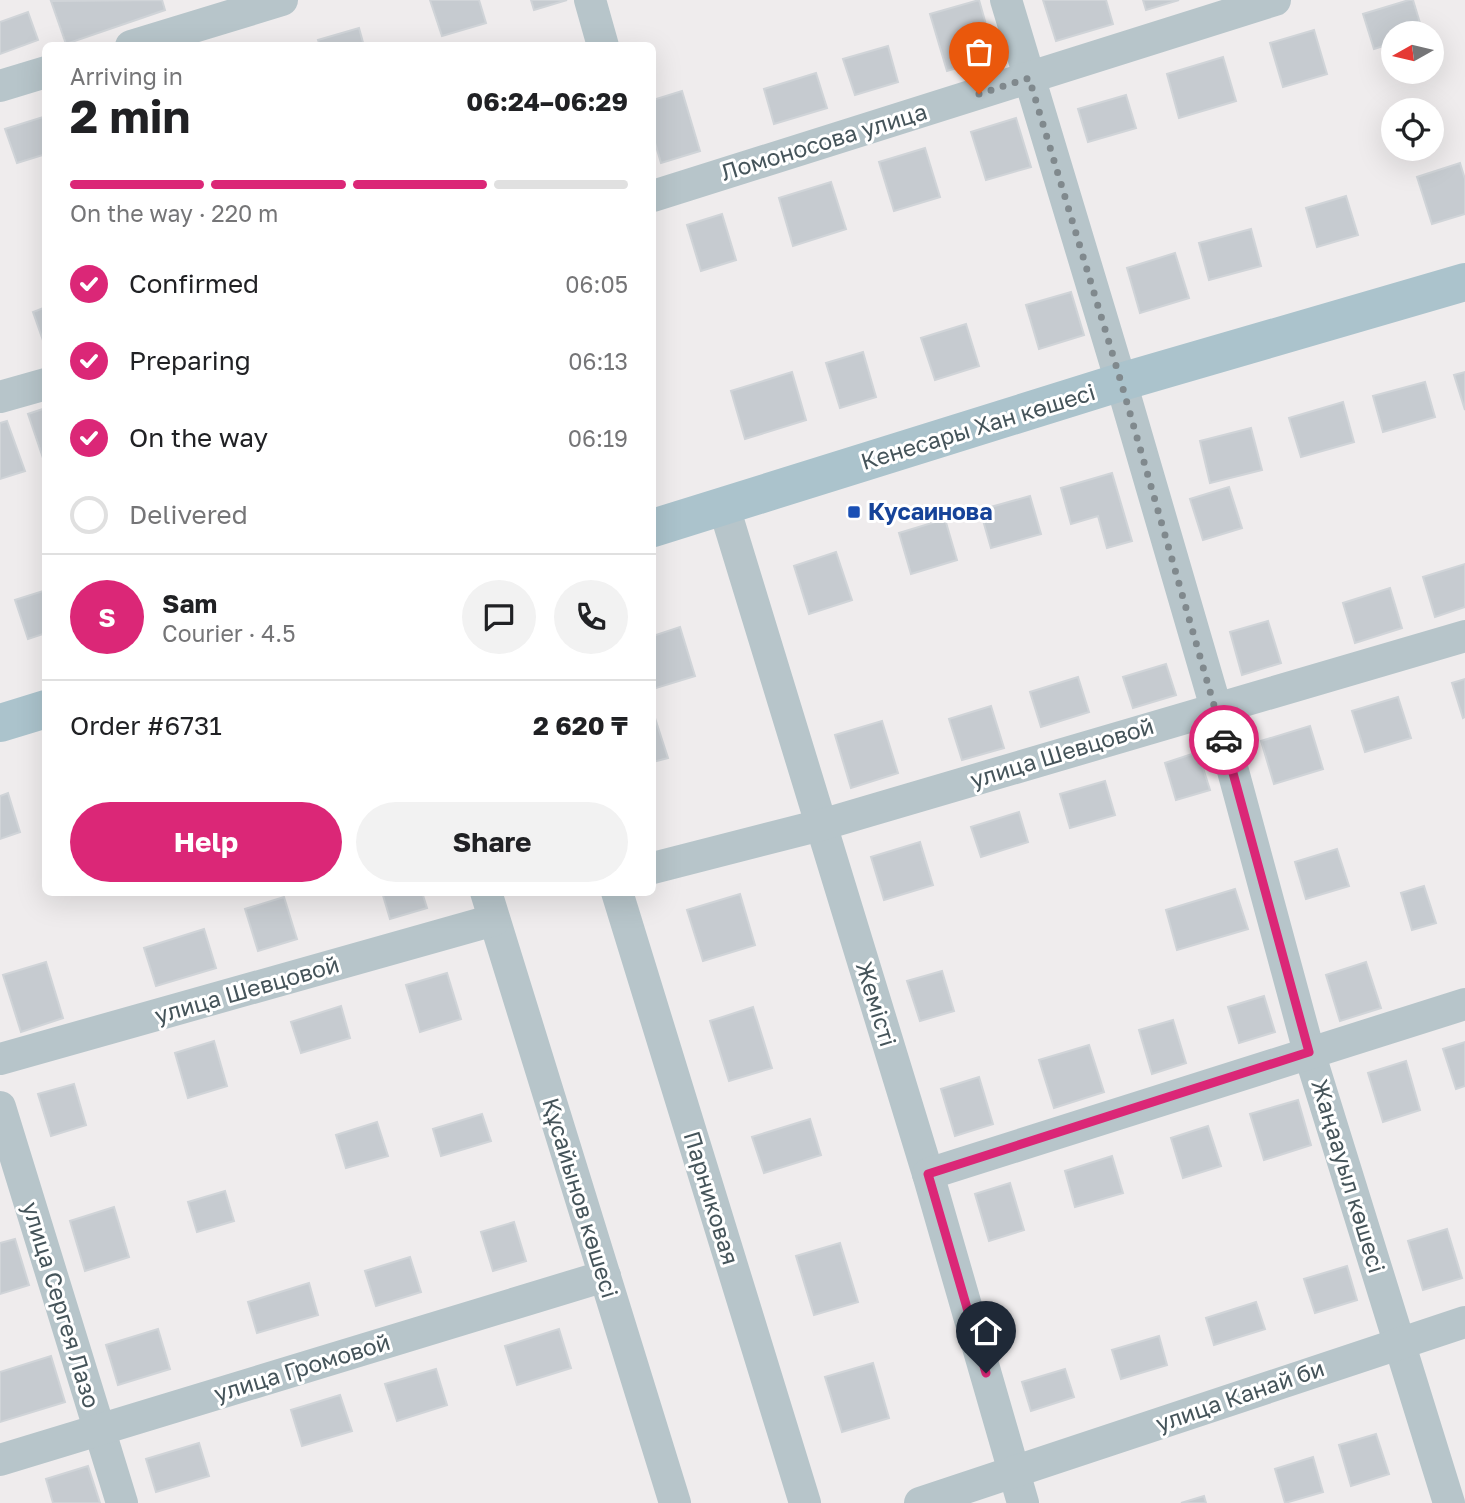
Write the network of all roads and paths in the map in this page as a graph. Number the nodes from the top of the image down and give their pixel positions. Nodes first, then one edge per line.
1 (282, 0) edge
2 (590, 0) edge
3 (1006, 0) edge
4 (1275, 0) edge
5 (220, 21) edge
6 (145, 42) edge
7 (602, 42) edge
8 (42, 73) edge
9 (1029, 78) junction
10 (0, 86) edge
11 (656, 195) edge
12 (1465, 282) edge
13 (1121, 382) junction
14 (42, 385) edge
15 (0, 397) edge
16 (724, 507) junction
17 (656, 527) edge
18 (1465, 636) edge
19 (1216, 708) junction
20 (42, 710) edge
21 (0, 723) edge
22 (821, 825) junction
23 (656, 867) edge
24 (618, 896) edge
25 (490, 906) edge
26 (1465, 1004) edge
27 (1309, 1052) junction
28 (0, 1059) edge
29 (0, 1107) edge
30 (928, 1174) junction
31 (605, 1276) junction
32 (1465, 1322) edge
33 (1399, 1342) junction
34 (100, 1430) junction
35 (0, 1460) edge
36 (1015, 1472) junction
37 (122, 1503) edge
38 (675, 1503) edge
39 (805, 1503) edge
40 (920, 1503) edge
41 (1023, 1503) edge
42 (1449, 1503) edge

1 - 5 street
2 - 7 street
3 - 9 street, Жаңаауыл көшесі
4 - 9 street, Ломоносова улица
5 - 6 street
8 - 10 street
9 - 11 street, Ломоносова улица
9 - 13 street, Жаңаауыл көшесі
12 - 13 main road, Кенесары Хан көшесі
13 - 16 main road, Кенесары Хан көшесі
13 - 19 street, Жаңаауыл көшесі
14 - 15 street
16 - 17 main road, Кенесары Хан көшесі
16 - 22 street, Жемісті
18 - 19 street, улица Шевцовой
19 - 22 street, улица Шевцовой
19 - 27 street, Жаңаауыл көшесі
20 - 21 main road
22 - 23 street
22 - 30 street, Жемісті
24 - 39 street, Парниковая
25 - 28 street, улица Шевцовой
25 - 31 street, Құсайынов көшесі
26 - 27 street
27 - 30 street
27 - 33 street, Жаңаауыл көшесі
29 - 34 street, улица Сергея Лазо
30 - 36 street, Жемісті
31 - 34 street, улица Громовой
31 - 38 street, Құсайынов көшесі
32 - 33 street, улица Канай би
33 - 36 street, улица Канай би
33 - 42 street, Жаңаауыл көшесі
34 - 35 street, улица Громовой
34 - 37 street, улица Сергея Лазо
36 - 40 street
36 - 41 street, Жемісті

